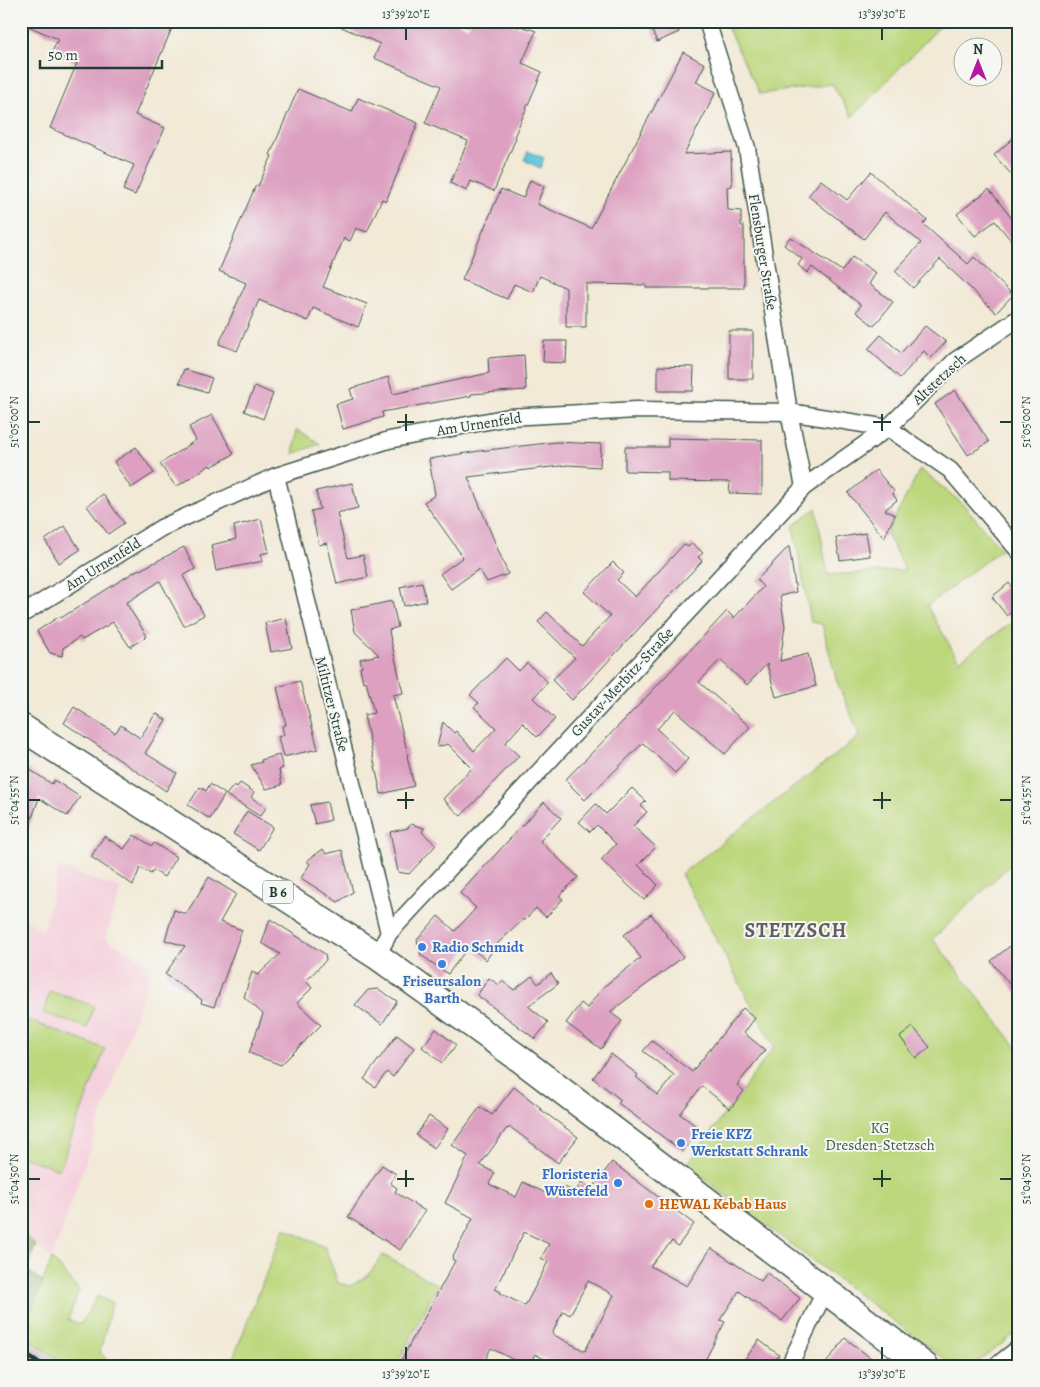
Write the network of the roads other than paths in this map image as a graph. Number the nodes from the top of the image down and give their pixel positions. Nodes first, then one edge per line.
1 (707, 21) edge
2 (1019, 318) edge
3 (790, 412) junction
4 (888, 428) junction
5 (276, 476) junction
6 (804, 487) junction
7 (1019, 551) edge
8 (21, 616) edge
9 (21, 727) edge
10 (389, 933) junction
11 (377, 956) junction
12 (825, 1291) junction
13 (1019, 1348) edge
14 (789, 1366) edge
15 (925, 1366) edge
16 (996, 1366) edge

1 - 3 street, Flensburger Straße
2 - 4 street, Altstetzsch
3 - 4 street, Am Urnenfeld
3 - 5 street, Am Urnenfeld
3 - 6 street, Flensburger Straße
4 - 6 street, Gustav-Merbitz-Straße
4 - 7 street
5 - 8 street, Am Urnenfeld
5 - 10 street, Miltitzer Straße
6 - 10 street, Gustav-Merbitz-Straße
9 - 11 main road, B 6
10 - 11 street, Gustav-Merbitz-Straße
11 - 12 main road, B 6
12 - 14 street
12 - 15 main road, B 6
13 - 16 street

